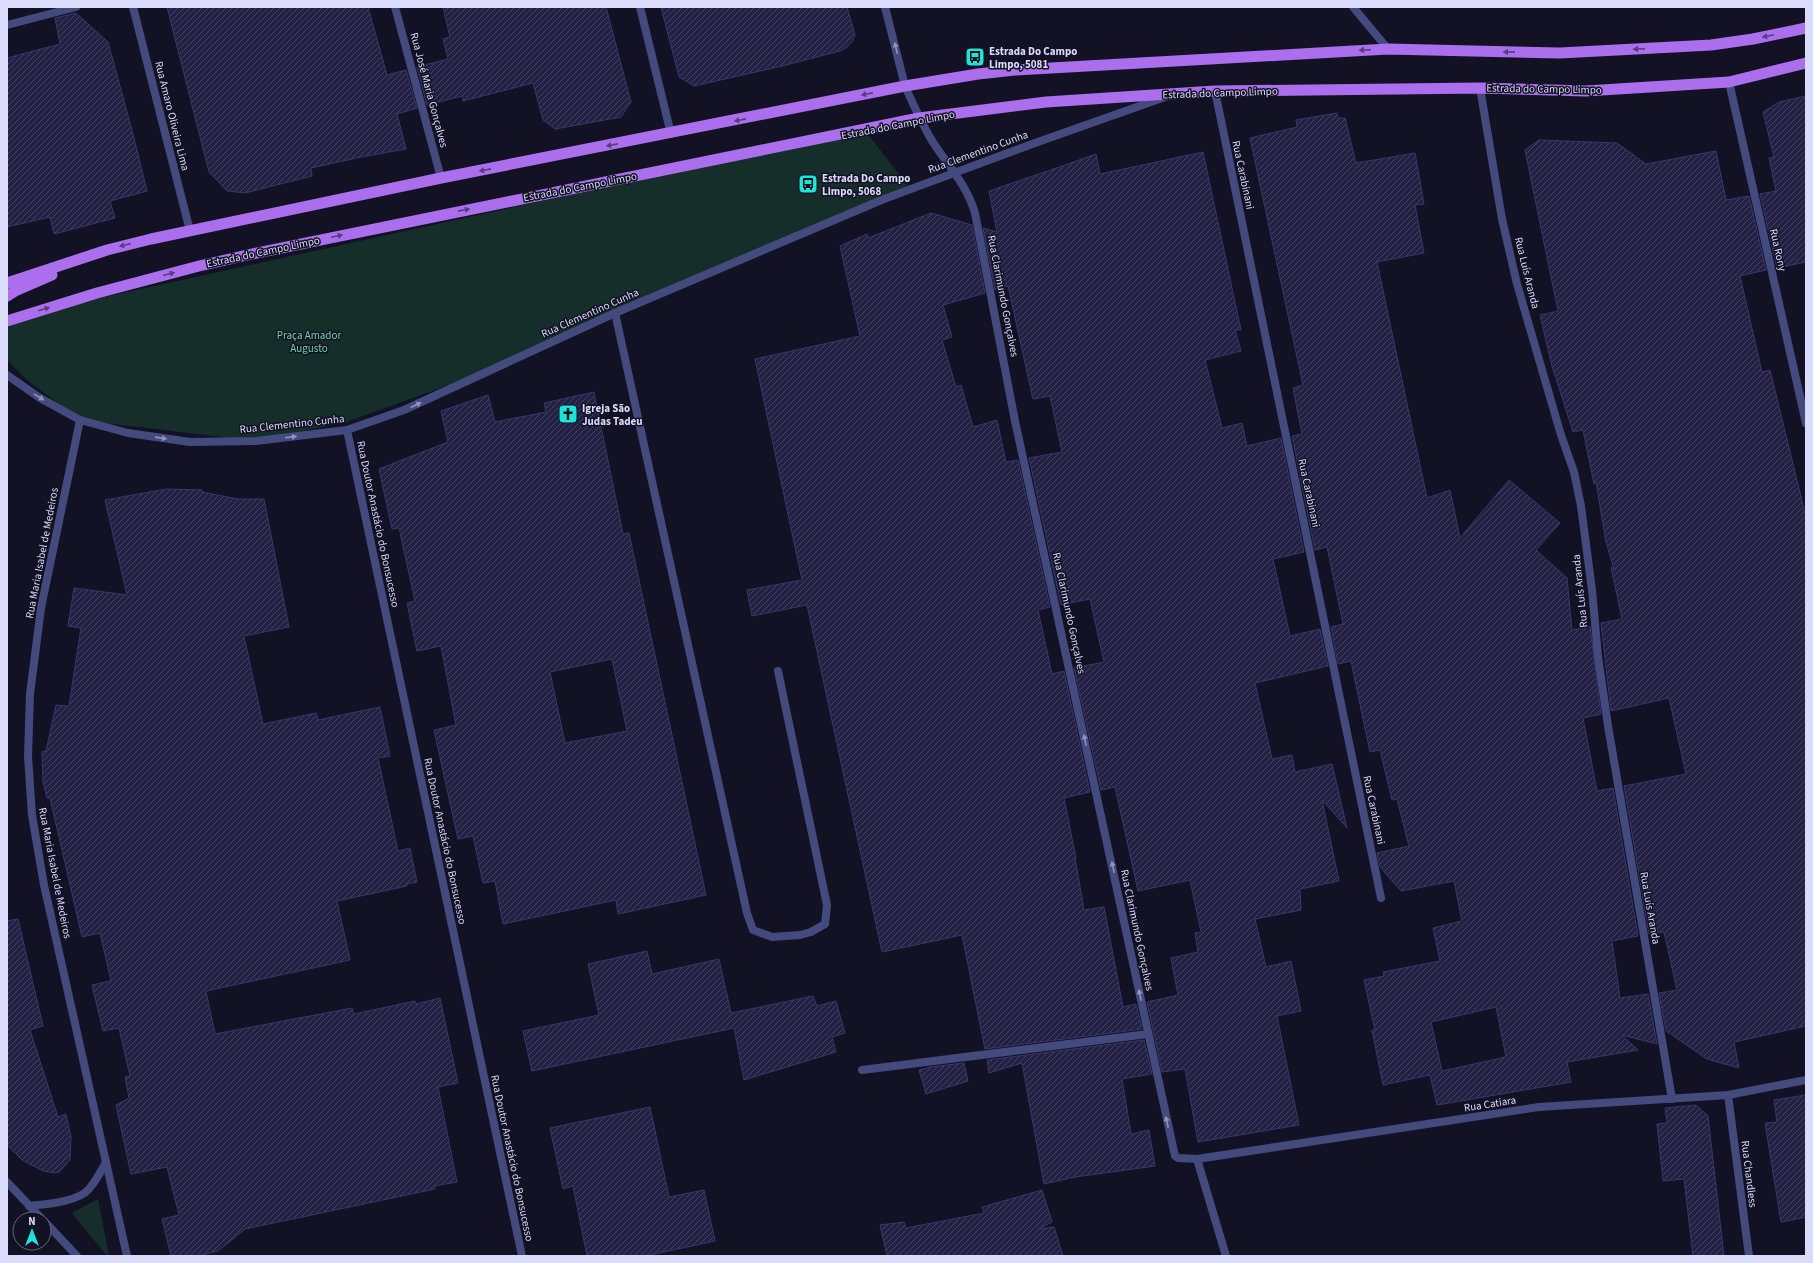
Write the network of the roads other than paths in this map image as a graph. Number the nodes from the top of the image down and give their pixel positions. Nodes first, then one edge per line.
1 (76, 7) edge
2 (133, 7) edge
3 (395, 7) edge
4 (640, 7) edge
5 (885, 7) edge
6 (1353, 7) edge
7 (7, 26) edge
8 (1806, 28) edge
9 (1388, 48) junction
10 (1806, 63) edge
11 (1729, 82) junction
12 (906, 86) junction
13 (1480, 88) junction
14 (1215, 91) junction
15 (1176, 94) junction
16 (919, 118) junction
17 (671, 134) junction
18 (955, 172) junction
19 (441, 178) junction
20 (190, 231) junction
21 (107, 250) junction
22 (7, 283) edge
23 (7, 296) edge
24 (615, 313) junction
25 (7, 321) edge
26 (7, 375) edge
27 (80, 420) junction
28 (1806, 423) edge
29 (347, 430) junction
30 (778, 671) dead end
31 (1381, 898) dead end
32 (1148, 1034) junction
33 (862, 1070) dead end
34 (1806, 1080) edge
35 (1728, 1094) junction
36 (1672, 1099) junction
37 (1178, 1158) joint
38 (1197, 1159) junction
39 (106, 1162) junction
40 (7, 1182) edge
41 (29, 1206) junction
42 (34, 1211) edge
43 (52, 1229) edge
44 (77, 1256) edge
45 (127, 1256) edge
46 (522, 1256) edge
47 (1226, 1256) edge
48 (1749, 1256) edge

1 - 7 street
2 - 20 street, Rua Amaro Oliveira Lima
3 - 19 street, Rua José Maria Gonçalves
4 - 17 street
12 -> 5 street, Rua Clarimundo Gonçalves
6 - 9 street
8 -> 9 main road
9 -> 12 main road
10 - 11 main road, Estrada do Campo Limpo
11 - 13 main road, Estrada do Campo Limpo
11 - 28 street, Rua Rony
12 - 16 street, Rua Clarimundo Gonçalves
12 -> 17 main road
13 - 14 main road, Estrada do Campo Limpo
13 - 36 street, Rua Luís Aranda
14 - 15 main road, Estrada do Campo Limpo
14 - 31 street, Rua Carabinani
15 - 16 main road, Estrada do Campo Limpo
15 - 18 street, Rua Clementino Cunha
16 - 18 street, Rua Clarimundo Gonçalves
25 -> 16 main road, Estrada do Campo Limpo
17 -> 19 main road
18 - 24 street, Rua Clementino Cunha
32 -> 18 street, Rua Clarimundo Gonçalves
19 - 20 main road
20 -> 21 main road
21 - 22 main road
21 - 23 main road
29 -> 24 street, Rua Clementino Cunha
24 - 30 street
26 -> 27 street, Rua Clementino Cunha
27 -> 29 street, Rua Clementino Cunha
27 - 39 street, Rua Maria Isabel de Medeiros
29 - 46 street, Rua Doutor Anastácio do Bonsucesso
32 - 33 street
37 -> 32 street, Rua Clarimundo Gonçalves
34 - 35 street, Rua Catiara
35 - 36 street, Rua Catiara
35 - 48 street, Rua Chandless
36 - 38 street, Rua Catiara
37 - 38 street, Rua Catiara
38 - 47 street
39 - 41 street
39 - 45 street, Rua Maria Isabel de Medeiros
40 - 41 street
41 - 42 street
43 - 44 street

